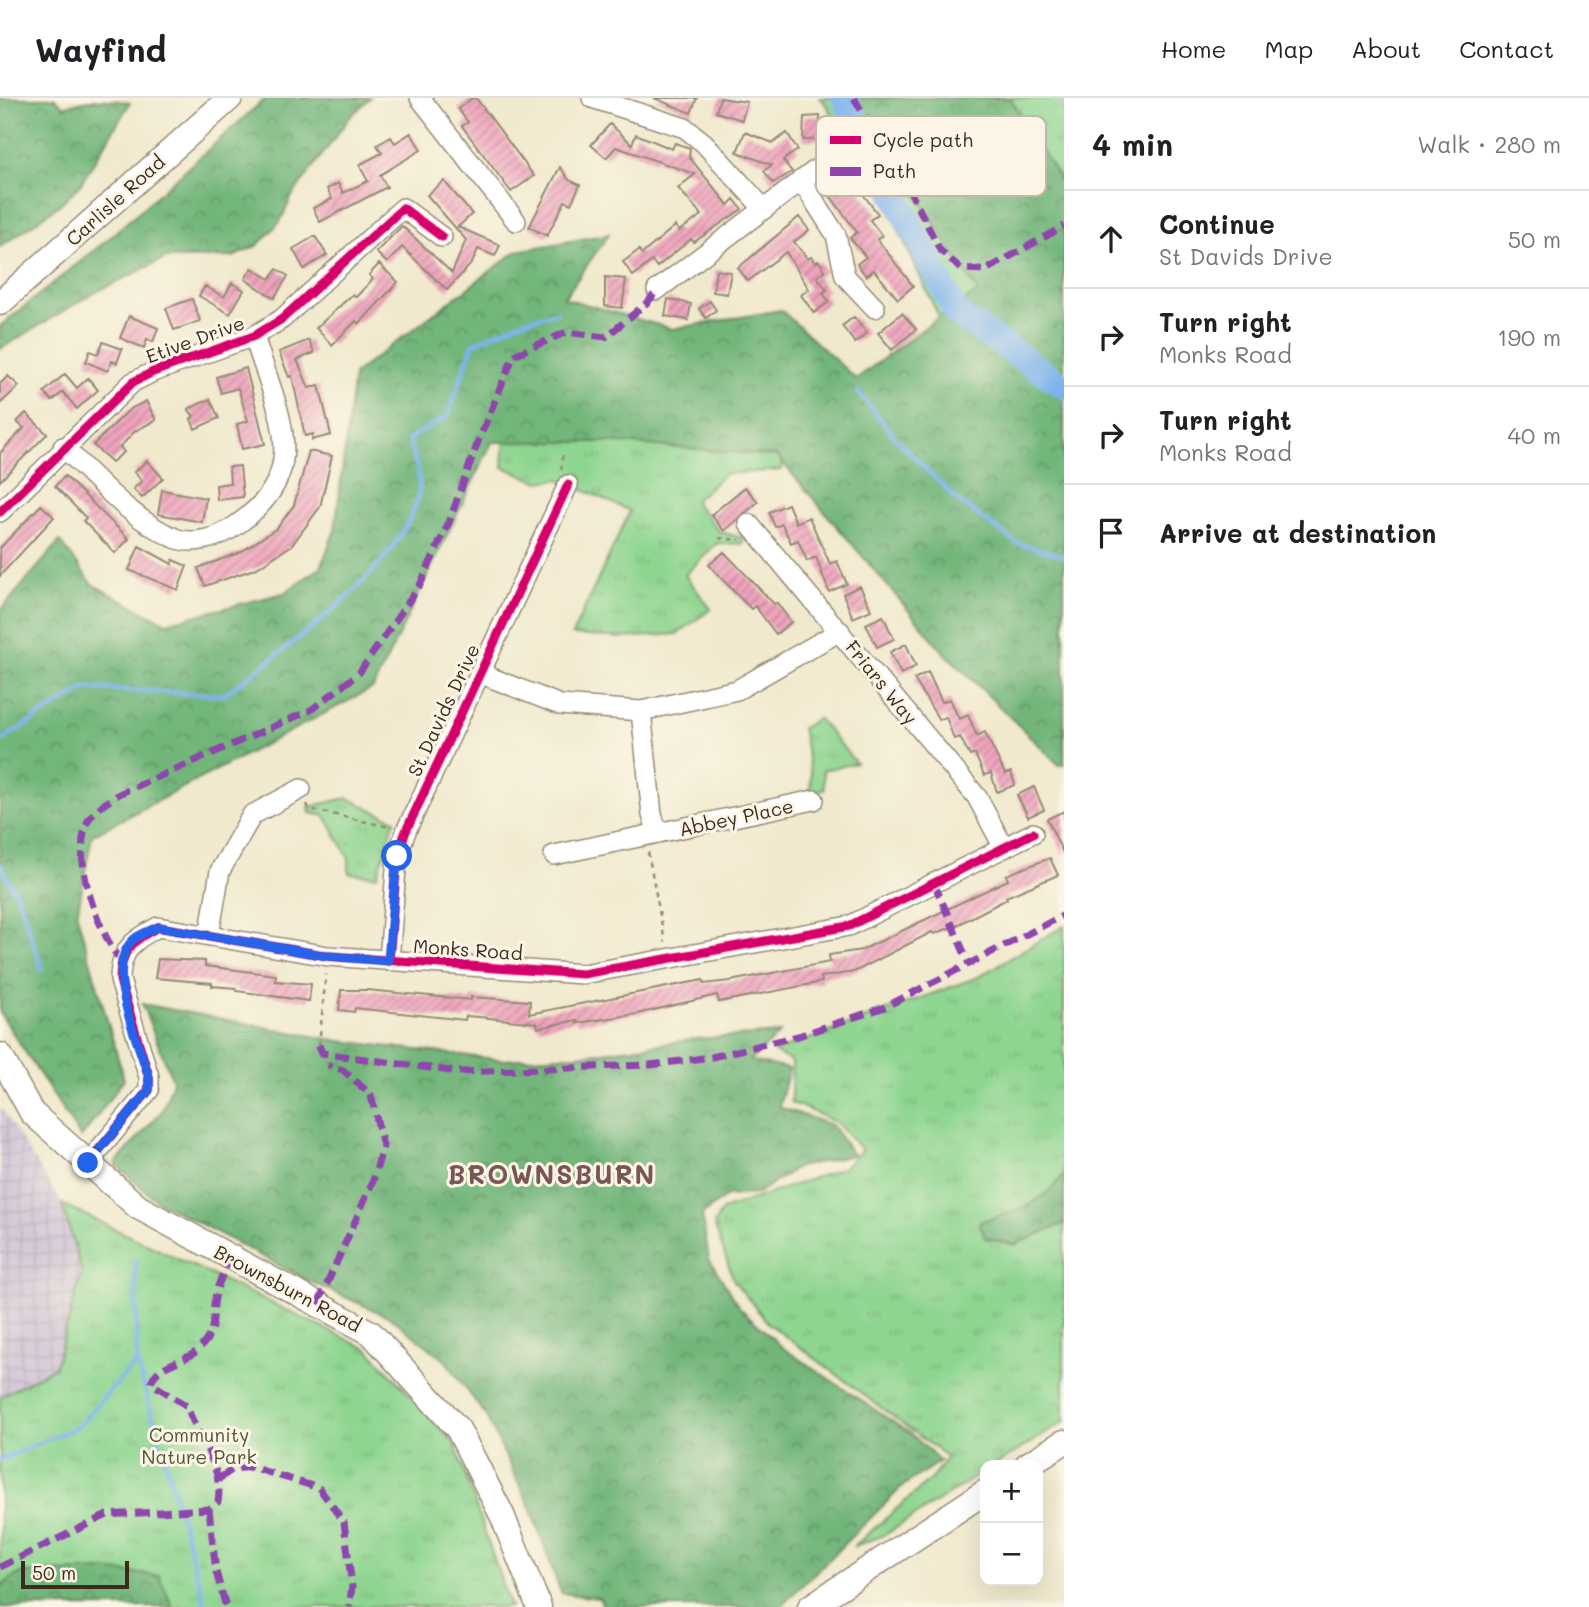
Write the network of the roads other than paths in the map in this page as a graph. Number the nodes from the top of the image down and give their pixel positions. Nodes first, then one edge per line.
1 (230, 98) edge
2 (420, 98) edge
3 (592, 98) edge
4 (816, 170) edge
5 (802, 180) junction
6 (764, 209) junction
7 (516, 221) dead end
8 (442, 237) dead end
9 (657, 290) dead end
10 (0, 303) edge
11 (875, 308) dead end
12 (254, 337) junction
13 (63, 447) junction
14 (568, 485) dead end
15 (0, 512) edge
16 (749, 524) dead end
17 (840, 631) junction
18 (479, 673) junction
19 (641, 711) junction
20 (301, 789) road end
21 (814, 800) dead end
22 (1033, 833) dead end
23 (652, 835) junction
24 (1004, 848) junction
25 (554, 855) dead end
26 (209, 936) junction
27 (388, 961) junction
28 (0, 1055) edge
29 (88, 1163) junction
30 (1064, 1442) edge
31 (1035, 1460) edge
32 (980, 1495) edge
33 (539, 1607) edge
34 (810, 1607) edge

1 - 10 main road, Carlisle Road
2 - 7 street
3 - 6 street
4 - 5 street
5 - 6 street
5 - 11 street
6 - 9 street
8 - 12 street, Etive Drive
12 - 13 street, Etive Drive
12 - 13 street
13 - 15 street, Etive Drive
14 - 18 street, St Davids Drive
16 - 17 street, Friars Way
17 - 19 street
17 - 24 street, Friars Way
18 - 19 street
18 - 27 street, St Davids Drive
19 - 23 street, Abbey Place
20 - 26 street
21 - 23 street, Abbey Place
22 - 24 street, Monks Road
23 - 25 street, Abbey Place
24 - 27 street, Monks Road
26 - 27 street, Monks Road
26 - 29 street, Monks Road
28 - 29 main road, Brownsburn Road
29 - 33 main road, Brownsburn Road
30 - 31 main road
32 - 34 main road

